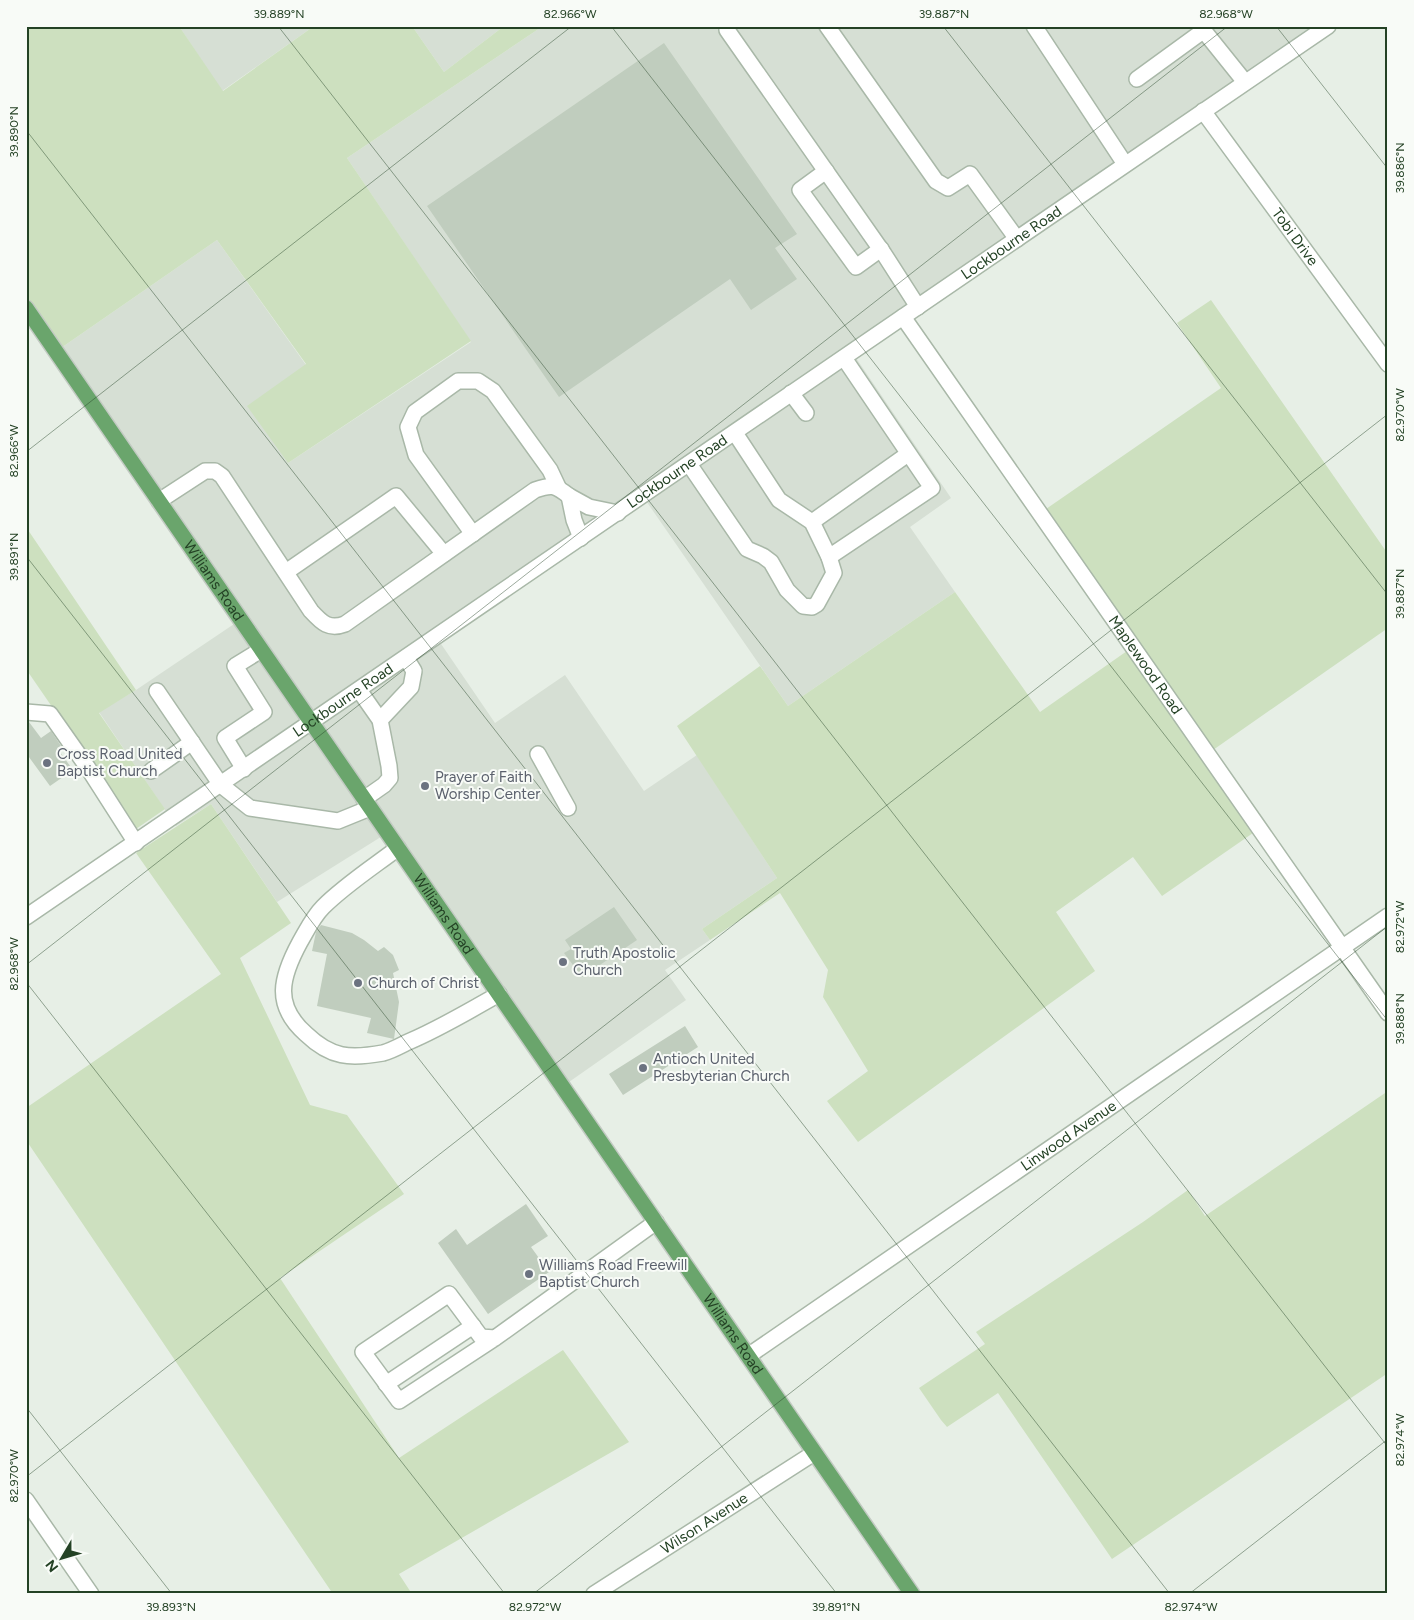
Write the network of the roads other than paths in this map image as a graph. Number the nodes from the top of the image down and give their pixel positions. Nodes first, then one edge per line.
1 (827, 26) edge
2 (1034, 26) edge
3 (1328, 26) edge
4 (1201, 28) edge
5 (727, 30) dead end
6 (1137, 79) dead end
7 (1246, 82) junction
8 (1203, 111) junction
9 (1124, 164) junction
10 (826, 171) junction
11 (1017, 239) junction
12 (880, 249) junction
13 (918, 307) junction
14 (26, 308) edge
15 (903, 317) junction
16 (844, 358) junction
17 (1388, 364) edge
18 (791, 393) junction
19 (806, 413) dead end
20 (735, 433) junction
21 (908, 454) junction
22 (689, 464) junction
23 (564, 492) junction
24 (159, 501) junction
25 (618, 513) junction
26 (812, 522) junction
27 (473, 534) junction
28 (581, 538) junction
29 (444, 554) junction
30 (829, 557) junction
31 (286, 572) junction
32 (261, 650) junction
33 (406, 658) junction
34 (359, 690) junction
35 (156, 691) dead end
36 (26, 712) edge
37 (380, 720) junction
38 (311, 723) junction
39 (192, 742) junction
40 (538, 754) dead end
41 (244, 769) junction
42 (151, 771) dead end
43 (221, 785) junction
44 (367, 804) junction
45 (568, 808) dead end
46 (136, 843) junction
47 (398, 848) junction
48 (1388, 916) edge
49 (26, 917) edge
50 (1342, 948) junction
51 (498, 994) junction
52 (1388, 1013) edge
53 (656, 1222) junction
54 (473, 1326) junction
55 (495, 1338) junction
56 (748, 1356) junction
57 (386, 1384) junction
58 (814, 1453) junction
59 (26, 1500) edge
60 (90, 1594) edge
61 (594, 1594) edge
62 (912, 1594) edge

1 - 11 street
2 - 9 street
3 - 7 street, Lockbourne Road
4 - 6 street
4 - 7 street
5 - 10 street
7 - 8 street, Lockbourne Road
8 - 9 street, Lockbourne Road
8 - 17 street, Tobi Drive
9 - 11 street, Lockbourne Road
10 - 12 street
10 - 12 street
11 - 13 street, Lockbourne Road
12 - 13 street
13 - 15 street, Lockbourne Road
14 - 24 main road, Williams Road
15 - 16 street, Lockbourne Road
15 - 50 street, Maplewood Road
16 - 18 street, Lockbourne Road
16 - 21 street
18 - 19 street
18 - 20 street, Lockbourne Road
20 - 22 street, Lockbourne Road
20 - 26 street
21 - 26 street
21 - 30 street
22 - 25 street, Lockbourne Road
22 - 30 street
23 - 25 street
23 - 27 street
23 - 27 street
23 - 28 street
24 - 31 street
24 - 32 main road, Williams Road
25 - 28 street, Lockbourne Road
26 - 30 street
27 - 29 street
28 - 33 street, Lockbourne Road
29 - 31 street
29 - 31 street
32 - 38 main road, Williams Road
32 - 41 street
33 - 34 street, Lockbourne Road
33 - 37 street
34 - 37 street
34 - 38 street, Lockbourne Road
35 - 39 street
36 - 46 street
37 - 44 street
38 - 41 street, Lockbourne Road
38 - 44 main road, Williams Road
39 - 42 street
39 - 43 street
40 - 45 street
41 - 43 street, Lockbourne Road
43 - 44 street
43 - 46 street, Lockbourne Road
44 - 47 main road, Williams Road
46 - 49 street, Lockbourne Road
47 - 51 main road, Williams Road
47 - 51 street
48 - 50 street, Linwood Avenue
50 - 52 street, Maplewood Road
50 - 56 street, Linwood Avenue
51 - 53 main road, Williams Road
53 - 55 street
53 - 56 main road, Williams Road
54 - 55 street
54 - 57 street
54 - 57 street
55 - 57 street
56 - 58 main road, Williams Road
58 - 61 street, Wilson Avenue
58 - 62 main road, Williams Road
59 - 60 street

